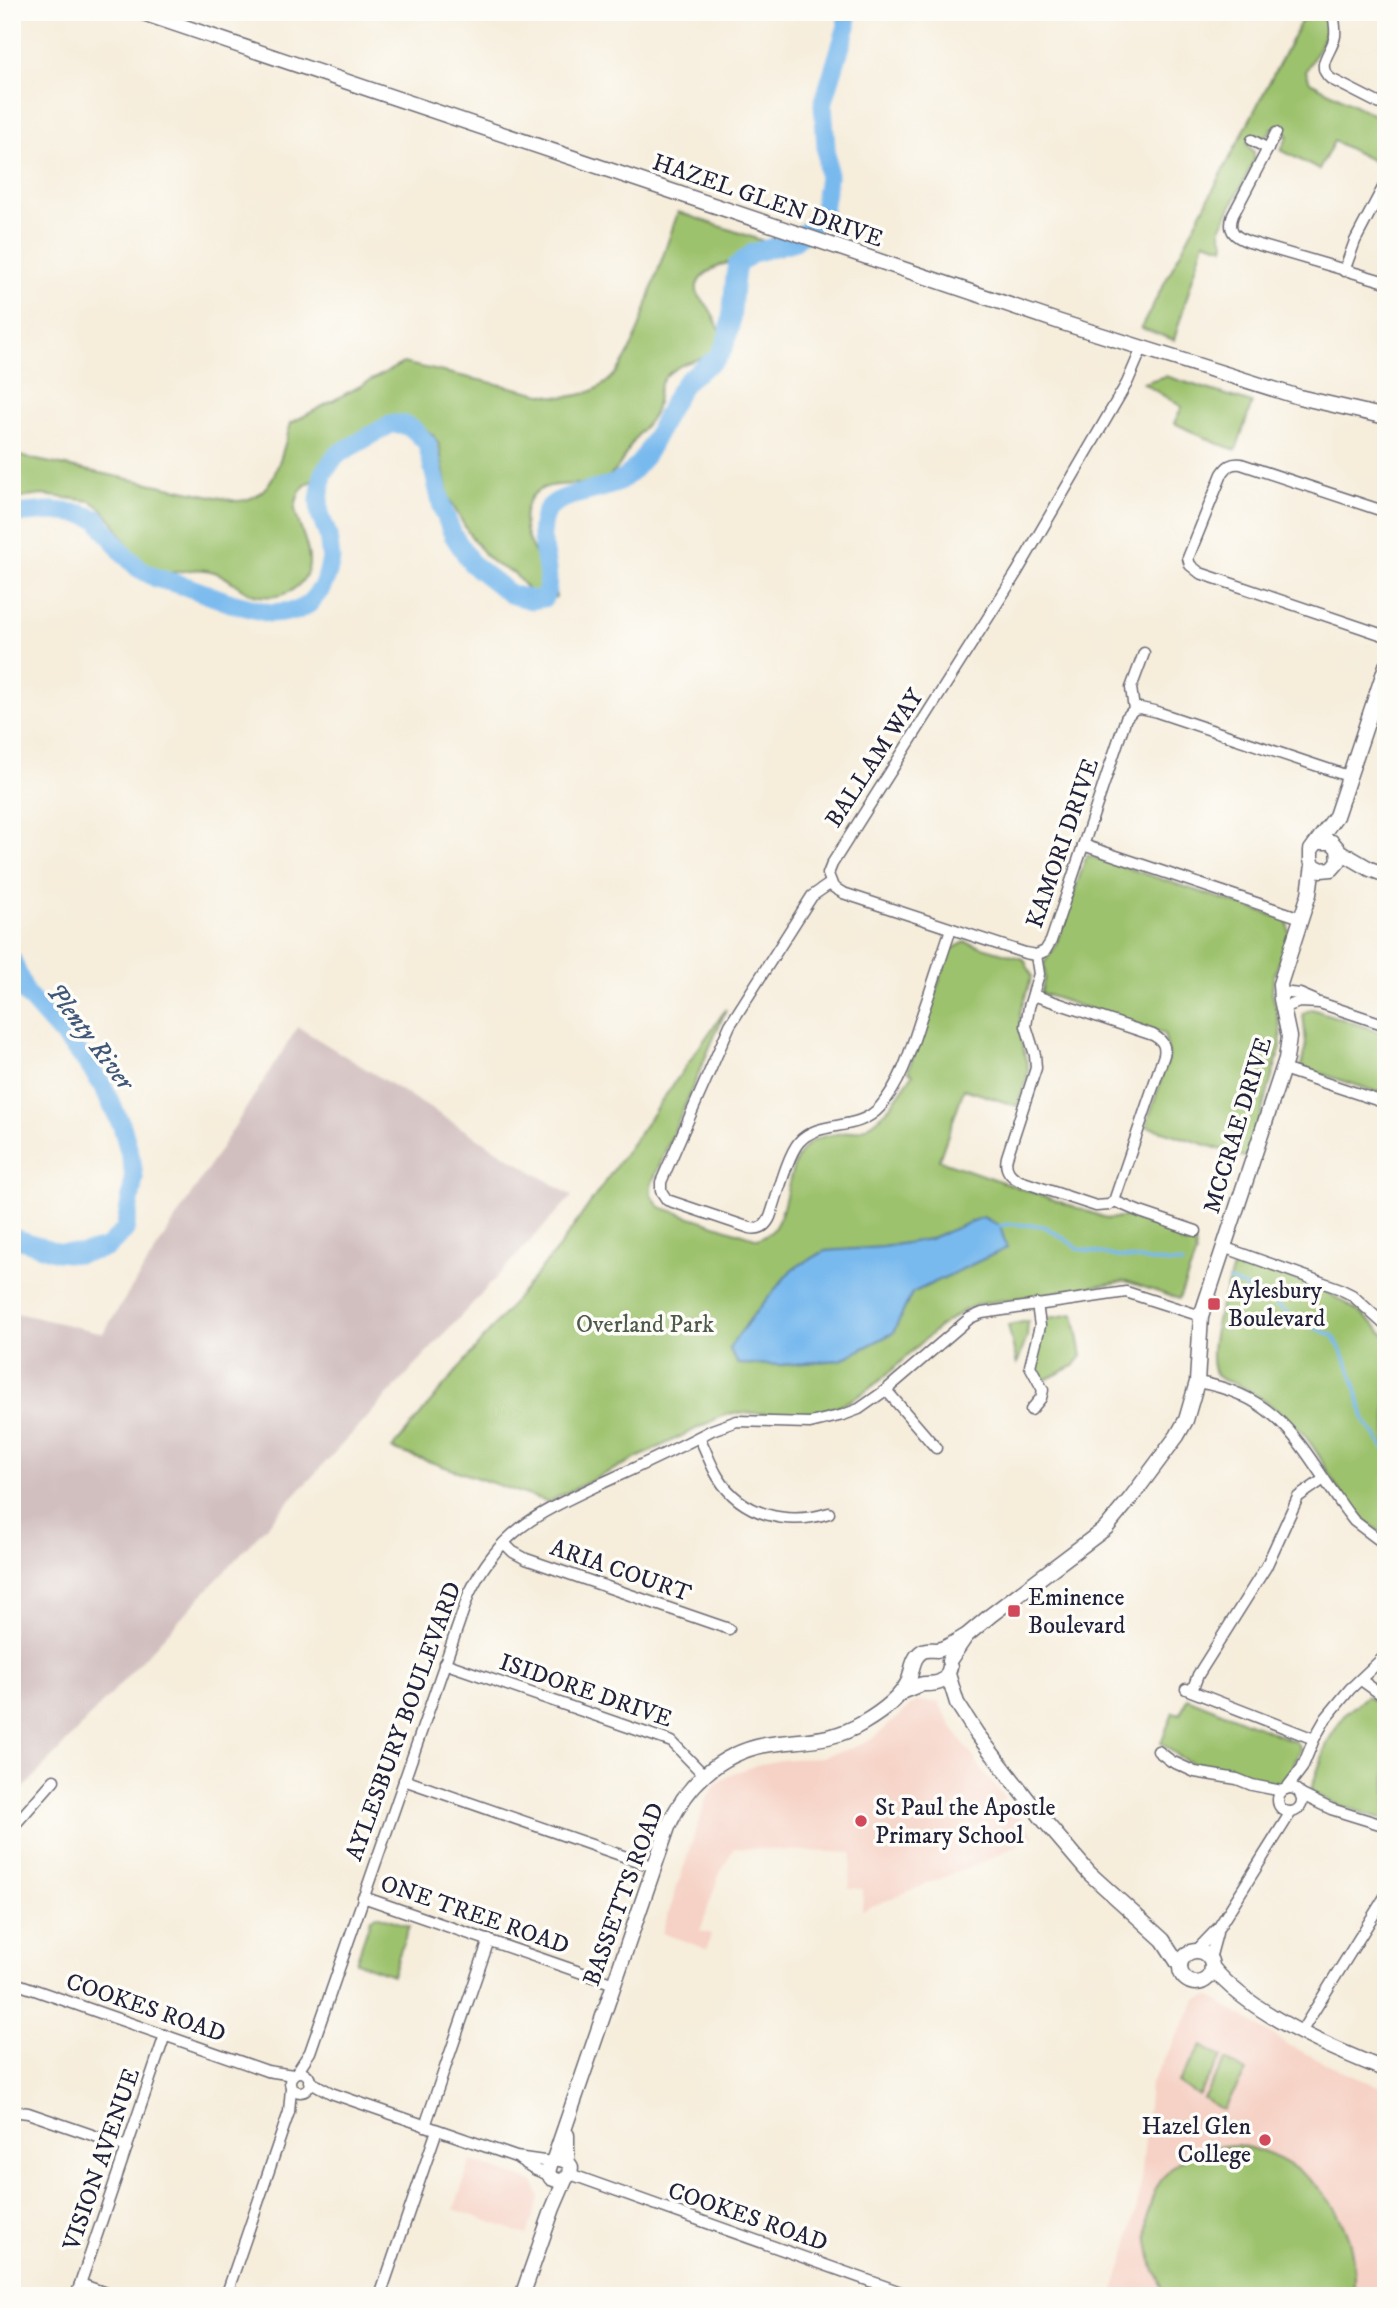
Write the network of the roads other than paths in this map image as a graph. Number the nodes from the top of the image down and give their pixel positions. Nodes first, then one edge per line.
1 (140, 12) edge
2 (1333, 12) edge
3 (1386, 107) edge
4 (1276, 133) dead end
5 (1252, 140) dead end
6 (1268, 149) junction
7 (1386, 181) edge
8 (1344, 271) junction
9 (1386, 282) edge
10 (1142, 348) junction
11 (1386, 417) edge
12 (1386, 512) edge
13 (1386, 636) edge
14 (1144, 653) dead end
15 (1386, 666) edge
16 (1134, 709) junction
17 (1348, 776) junction
18 (1336, 816) junction
19 (1318, 842) junction
20 (1083, 845) junction
21 (1339, 850) junction
22 (1313, 865) junction
23 (1330, 869) junction
24 (1370, 869) junction
25 (1386, 875) edge
26 (831, 883) junction
27 (1309, 894) junction
28 (1301, 918) junction
29 (951, 929) junction
30 (1036, 955) junction
31 (1280, 992) junction
32 (1033, 995) junction
33 (1320, 1003) junction
34 (1283, 1007) junction
35 (1386, 1026) edge
36 (1283, 1069) junction
37 (1386, 1103) edge
38 (1114, 1201) junction
39 (1196, 1231) dead end
40 (1223, 1247) junction
41 (1037, 1304) junction
42 (1201, 1316) junction
43 (1386, 1326) edge
44 (1197, 1382) junction
45 (886, 1390) junction
46 (1031, 1410) dead end
47 (699, 1437) junction
48 (936, 1448) dead end
49 (1325, 1479) junction
50 (829, 1513) dead end
51 (504, 1543) junction
52 (1386, 1545) edge
53 (729, 1629) dead end
54 (966, 1636) junction
55 (937, 1650) junction
56 (1386, 1655) edge
57 (444, 1662) junction
58 (913, 1668) junction
59 (948, 1668) junction
60 (1361, 1680) junction
61 (930, 1684) junction
62 (903, 1691) junction
63 (1386, 1698) edge
64 (957, 1703) junction
65 (1314, 1739) junction
66 (1158, 1751) dead end
67 (1302, 1768) junction
68 (703, 1774) junction
69 (54, 1780) dead end
70 (404, 1780) junction
71 (1252, 1785) junction
72 (1284, 1790) junction
73 (1300, 1793) junction
74 (1279, 1805) junction
75 (1295, 1809) junction
76 (1331, 1809) junction
77 (1386, 1826) edge
78 (12, 1828) edge
79 (1276, 1833) junction
80 (655, 1867) junction
81 (1386, 1895) edge
82 (363, 1897) junction
83 (1219, 1927) junction
84 (489, 1940) junction
85 (1163, 1940) junction
86 (1193, 1951) junction
87 (1211, 1963) junction
88 (1180, 1966) junction
89 (12, 1982) edge
90 (1202, 1982) junction
91 (614, 1984) junction
92 (1235, 1992) junction
93 (1301, 2032) junction
94 (165, 2035) junction
95 (1386, 2070) edge
96 (299, 2083) junction
97 (12, 2111) edge
98 (425, 2126) junction
99 (437, 2130) junction
100 (127, 2147) junction
101 (558, 2170) junction
102 (80, 2284) junction
103 (76, 2296) edge
104 (114, 2296) edge
105 (226, 2296) edge
106 (380, 2296) edge
107 (522, 2296) edge
108 (912, 2296) edge

1 - 10 street, HAZEL GLEN DRIVE
2 - 3 street
4 - 6 street
5 - 6 street
6 - 8 street
7 - 8 street
8 - 9 street
10 - 11 street, HAZEL GLEN DRIVE
10 - 26 street, BALLAM WAY
12 - 13 street
14 - 16 street, KAMORI DRIVE
15 - 17 street
16 - 17 street
16 - 20 street, KAMORI DRIVE
17 - 18 street
18 - 19 street
18 - 21 street
19 - 21 street
19 - 22 street
20 - 28 street
20 - 30 street, KAMORI DRIVE
21 - 23 street
21 - 24 street
22 - 23 street
22 - 27 street, MCCRAE DRIVE
23 - 24 street
23 - 27 street, MCCRAE DRIVE
24 - 25 street
26 - 29 street
26 - 29 street
27 - 28 street, MCCRAE DRIVE
28 - 31 street, MCCRAE DRIVE
29 - 30 street
30 - 32 street, KAMORI DRIVE
31 - 33 street
31 - 34 street, MCCRAE DRIVE
32 - 38 street, KAMORI DRIVE
32 - 38 street
33 - 34 street
33 - 35 street
34 - 36 street, MCCRAE DRIVE
36 - 37 street
36 - 40 street, MCCRAE DRIVE
38 - 39 street, KAMORI DRIVE
40 - 42 street, BASSETTS ROAD
40 - 43 street
41 - 42 street, AYLESBURY BOULEVARD
41 - 45 street, AYLESBURY BOULEVARD
41 - 46 street
42 - 44 street, BASSETTS ROAD
44 - 49 street
44 - 54 street, BASSETTS ROAD
45 - 47 street, AYLESBURY BOULEVARD
45 - 48 street
47 - 50 street
47 - 51 street, AYLESBURY BOULEVARD
49 - 52 street
49 - 65 street
51 - 53 street, ARIA COURT
51 - 57 street, AYLESBURY BOULEVARD
54 - 55 street, BASSETTS ROAD
54 - 59 street, BASSETTS ROAD
55 - 58 street, BASSETTS ROAD
55 - 59 street
56 - 60 street
57 - 68 street, ISIDORE DRIVE
57 - 70 street, AYLESBURY BOULEVARD
58 - 61 street
58 - 62 street, BASSETTS ROAD
59 - 61 street, BASSETTS ROAD
59 - 64 street
60 - 63 street
60 - 65 street
61 - 62 street, BASSETTS ROAD
61 - 64 street
62 - 68 street, BASSETTS ROAD
64 - 85 street
65 - 67 street
66 - 71 street
67 - 72 street
67 - 73 street
68 - 80 street, BASSETTS ROAD
69 - 78 street
70 - 80 street
70 - 82 street, AYLESBURY BOULEVARD
71 - 72 street
71 - 74 street
72 - 73 street
72 - 74 street
73 - 75 street
73 - 76 street
74 - 75 street
74 - 79 street
75 - 76 street
75 - 79 street
76 - 77 street
79 - 83 street
80 - 91 street, BASSETTS ROAD
81 - 93 street
82 - 84 street, ONE TREE ROAD
82 - 96 street, AYLESBURY BOULEVARD
83 - 86 street
83 - 87 street
84 - 91 street, ONE TREE ROAD
84 - 98 street
85 - 86 street
85 - 88 street
86 - 87 street
86 - 88 street
87 - 90 street
87 - 92 street
88 - 90 street
89 - 94 street, COOKES ROAD
90 - 92 street
91 - 101 street, BASSETTS ROAD
92 - 93 street
93 - 95 street
94 - 96 street, COOKES ROAD
94 - 100 street, VISION AVENUE
96 - 98 street, COOKES ROAD
96 - 105 street, AYLESBURY BOULEVARD
97 - 100 street
98 - 99 street, COOKES ROAD
99 - 101 street, COOKES ROAD
99 - 106 street
100 - 102 street, VISION AVENUE
101 - 107 street, BASSETTS ROAD
101 - 108 street, COOKES ROAD
102 - 103 street, VISION AVENUE
102 - 104 street

